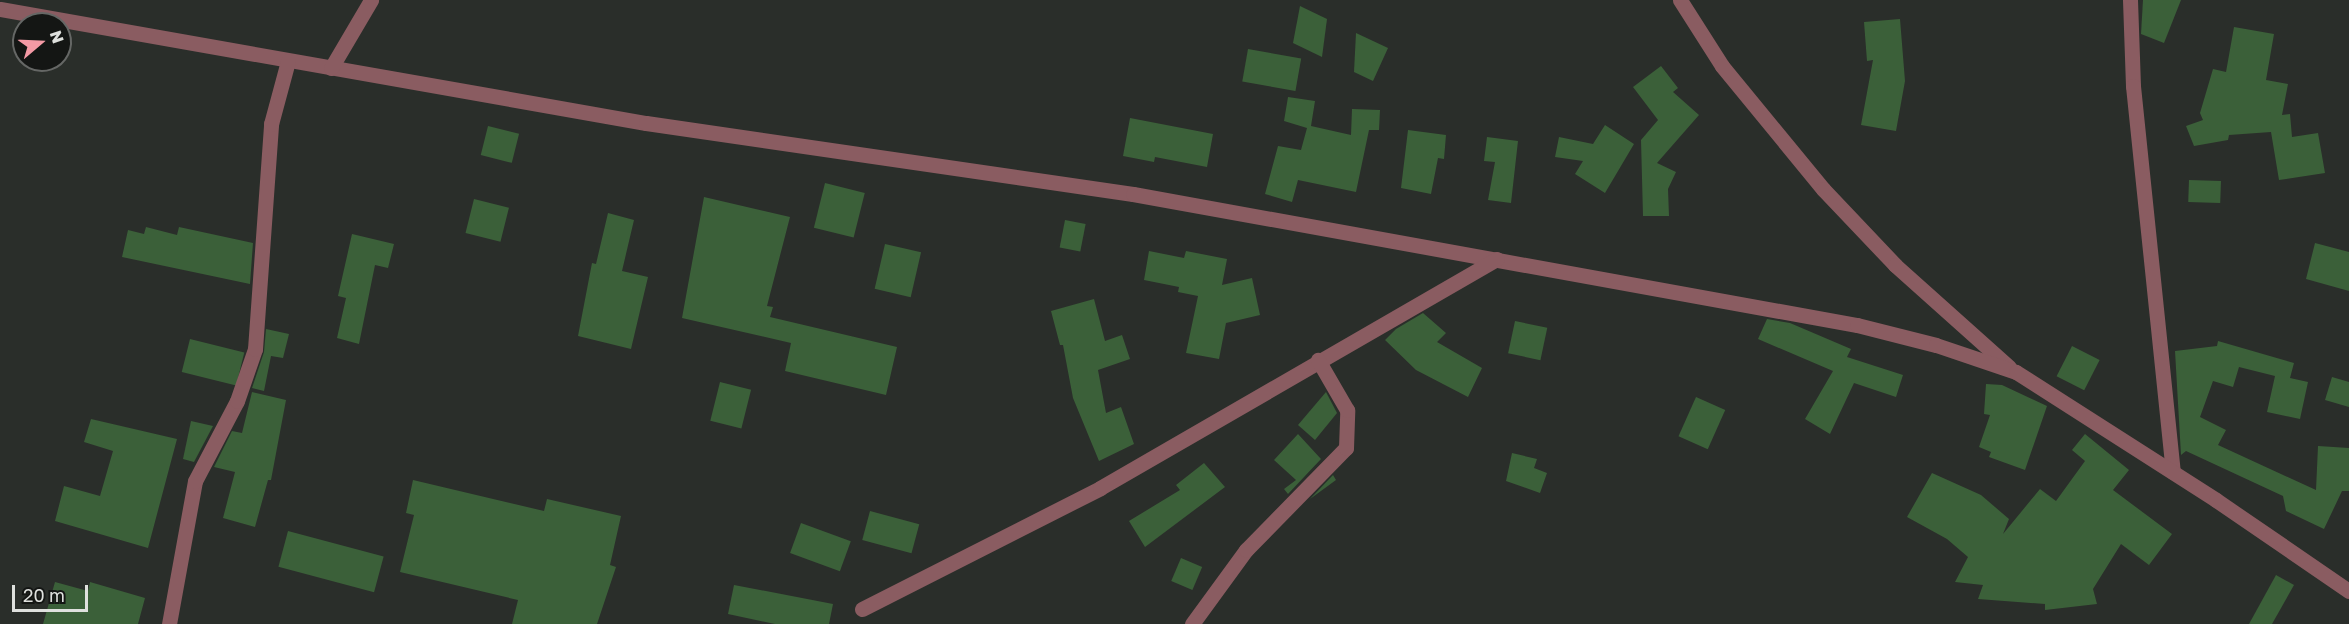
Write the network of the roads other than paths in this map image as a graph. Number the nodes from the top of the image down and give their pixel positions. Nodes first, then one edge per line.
1 (371, 0) edge
2 (1680, 0) edge
3 (2130, 0) edge
4 (0, 9) edge
5 (288, 61) junction
6 (330, 68) junction
7 (1497, 260) junction
8 (1318, 360) junction
9 (2016, 372) junction
10 (2173, 472) junction
11 (2349, 591) edge
12 (862, 609) dead end
13 (169, 624) edge
14 (1192, 624) edge

1 - 6 street
2 - 9 street
3 - 10 street
4 - 5 street
5 - 6 street
5 - 13 street
6 - 7 street
7 - 8 street
7 - 9 street
8 - 12 street
8 - 14 street
9 - 10 street
10 - 11 street

